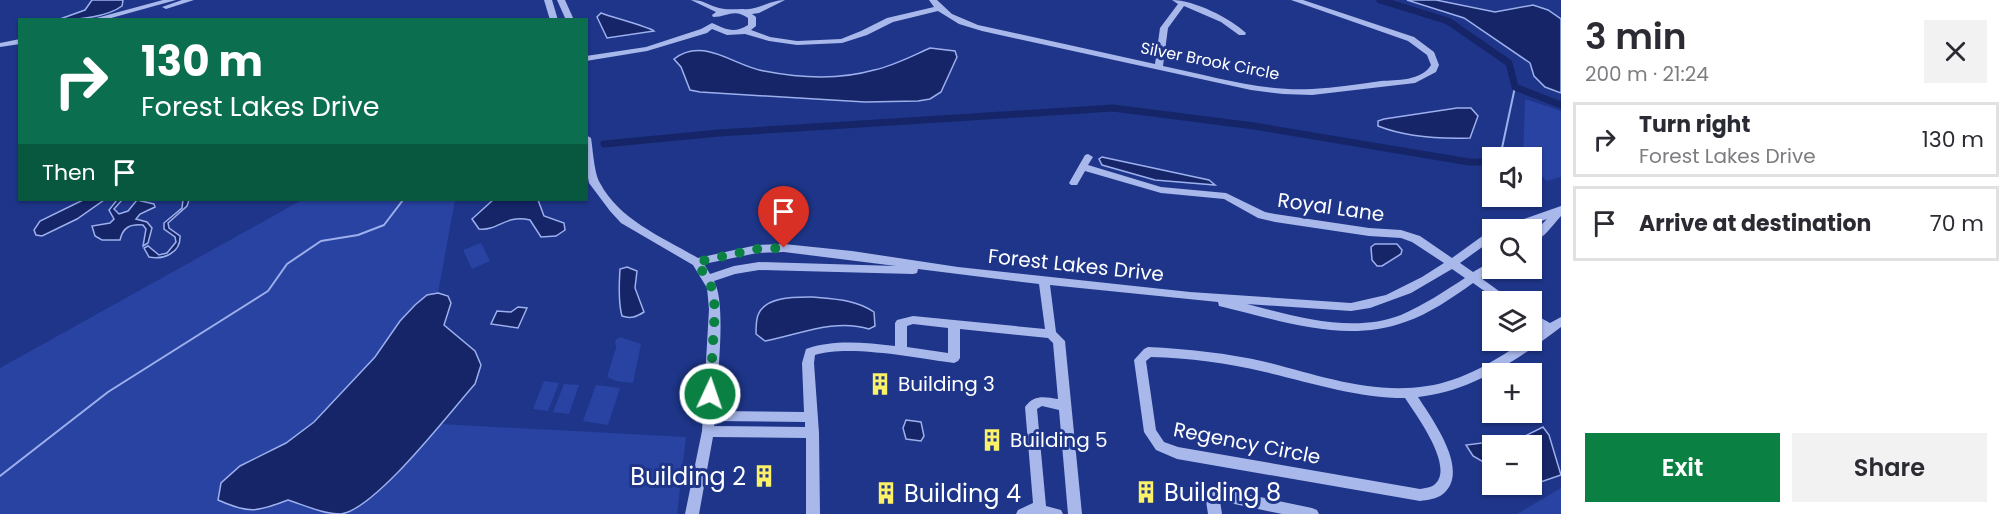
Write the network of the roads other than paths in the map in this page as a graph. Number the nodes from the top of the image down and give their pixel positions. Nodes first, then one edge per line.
1 (172, 0) edge
2 (190, 0) edge
3 (548, 0) edge
4 (561, 0) edge
5 (695, 0) edge
6 (781, 0) edge
7 (933, 0) edge
8 (1295, 0) edge
9 (1179, 2) edge
10 (138, 5) edge
11 (151, 6) edge
12 (939, 8) junction
13 (716, 13) junction
14 (754, 14) junction
15 (99, 18) edge
16 (121, 18) edge
17 (553, 18) edge
18 (569, 18) edge
19 (715, 27) junction
20 (750, 30) junction
21 (1242, 33) dead end
22 (18, 35) edge
23 (0, 39) edge
24 (18, 41) edge
25 (0, 45) edge
26 (588, 59) edge
27 (1159, 67) junction
28 (588, 149) edge
29 (1074, 183) dead end
30 (1561, 210) edge
31 (1536, 219) edge
32 (1542, 231) edge
33 (1482, 243) edge
34 (697, 262) junction
35 (1453, 263) junction
36 (958, 271) junction
37 (1482, 271) edge
38 (1473, 277) junction
39 (708, 279) junction
40 (1044, 280) junction
41 (1493, 291) edge
42 (1190, 296) junction
43 (1313, 306) junction
44 (1561, 321) edge
45 (1317, 323) junction
46 (1542, 324) edge
47 (954, 325) junction
48 (1550, 329) junction
49 (1051, 334) junction
50 (901, 351) junction
51 (1409, 394) junction
52 (1066, 406) junction
53 (709, 416) junction
54 (812, 417) junction
55 (708, 431) junction
56 (813, 433) junction
57 (1040, 510) junction
58 (692, 514) edge
59 (813, 514) edge
60 (1023, 514) edge
61 (1056, 514) edge
62 (1075, 514) edge
63 (1215, 514) edge
64 (1312, 514) edge

1 - 11 street
2 - 11 street
3 - 17 street
4 - 18 street
5 - 13 street
6 - 14 street
7 - 12 street, Silver Brook Circle
8 - 27 street, Silver Brook Circle
9 - 21 street
9 - 27 street
10 - 11 street
10 - 15 street
11 - 16 street
12 - 20 street
12 - 27 street, Silver Brook Circle
13 - 14 street
13 - 19 street
14 - 20 street
19 - 20 street
19 - 26 street
22 - 23 street
24 - 25 street
28 - 34 street
29 - 35 street, Royal Lane
30 - 31 street
30 - 32 street
33 - 35 street, Forest Lakes Drive
34 - 36 street, Forest Lakes Drive
34 - 39 street
35 - 38 street, Royal Lane
35 - 43 street, Forest Lakes Drive
36 - 39 street, Forest Lakes Drive
36 - 40 street, Forest Lakes Drive
37 - 38 street, Forest Lakes Drive
38 - 41 street, Royal Lane
38 - 45 street, Forest Lakes Drive
39 - 53 street
40 - 42 street, Forest Lakes Drive
40 - 49 street
42 - 43 street, Forest Lakes Drive
42 - 45 street, Forest Lakes Drive
43 - 45 street
44 - 48 street, Regency Circle
46 - 48 street
47 - 49 street
47 - 50 street
47 - 50 street
48 - 51 street, Regency Circle
49 - 52 street
50 - 54 street
51 - 51 street, Regency Circle
52 - 57 street
52 - 62 street
53 - 54 street
53 - 55 street
54 - 56 street
55 - 56 street
55 - 58 street
56 - 59 street
57 - 60 street
57 - 61 street
63 - 64 street

